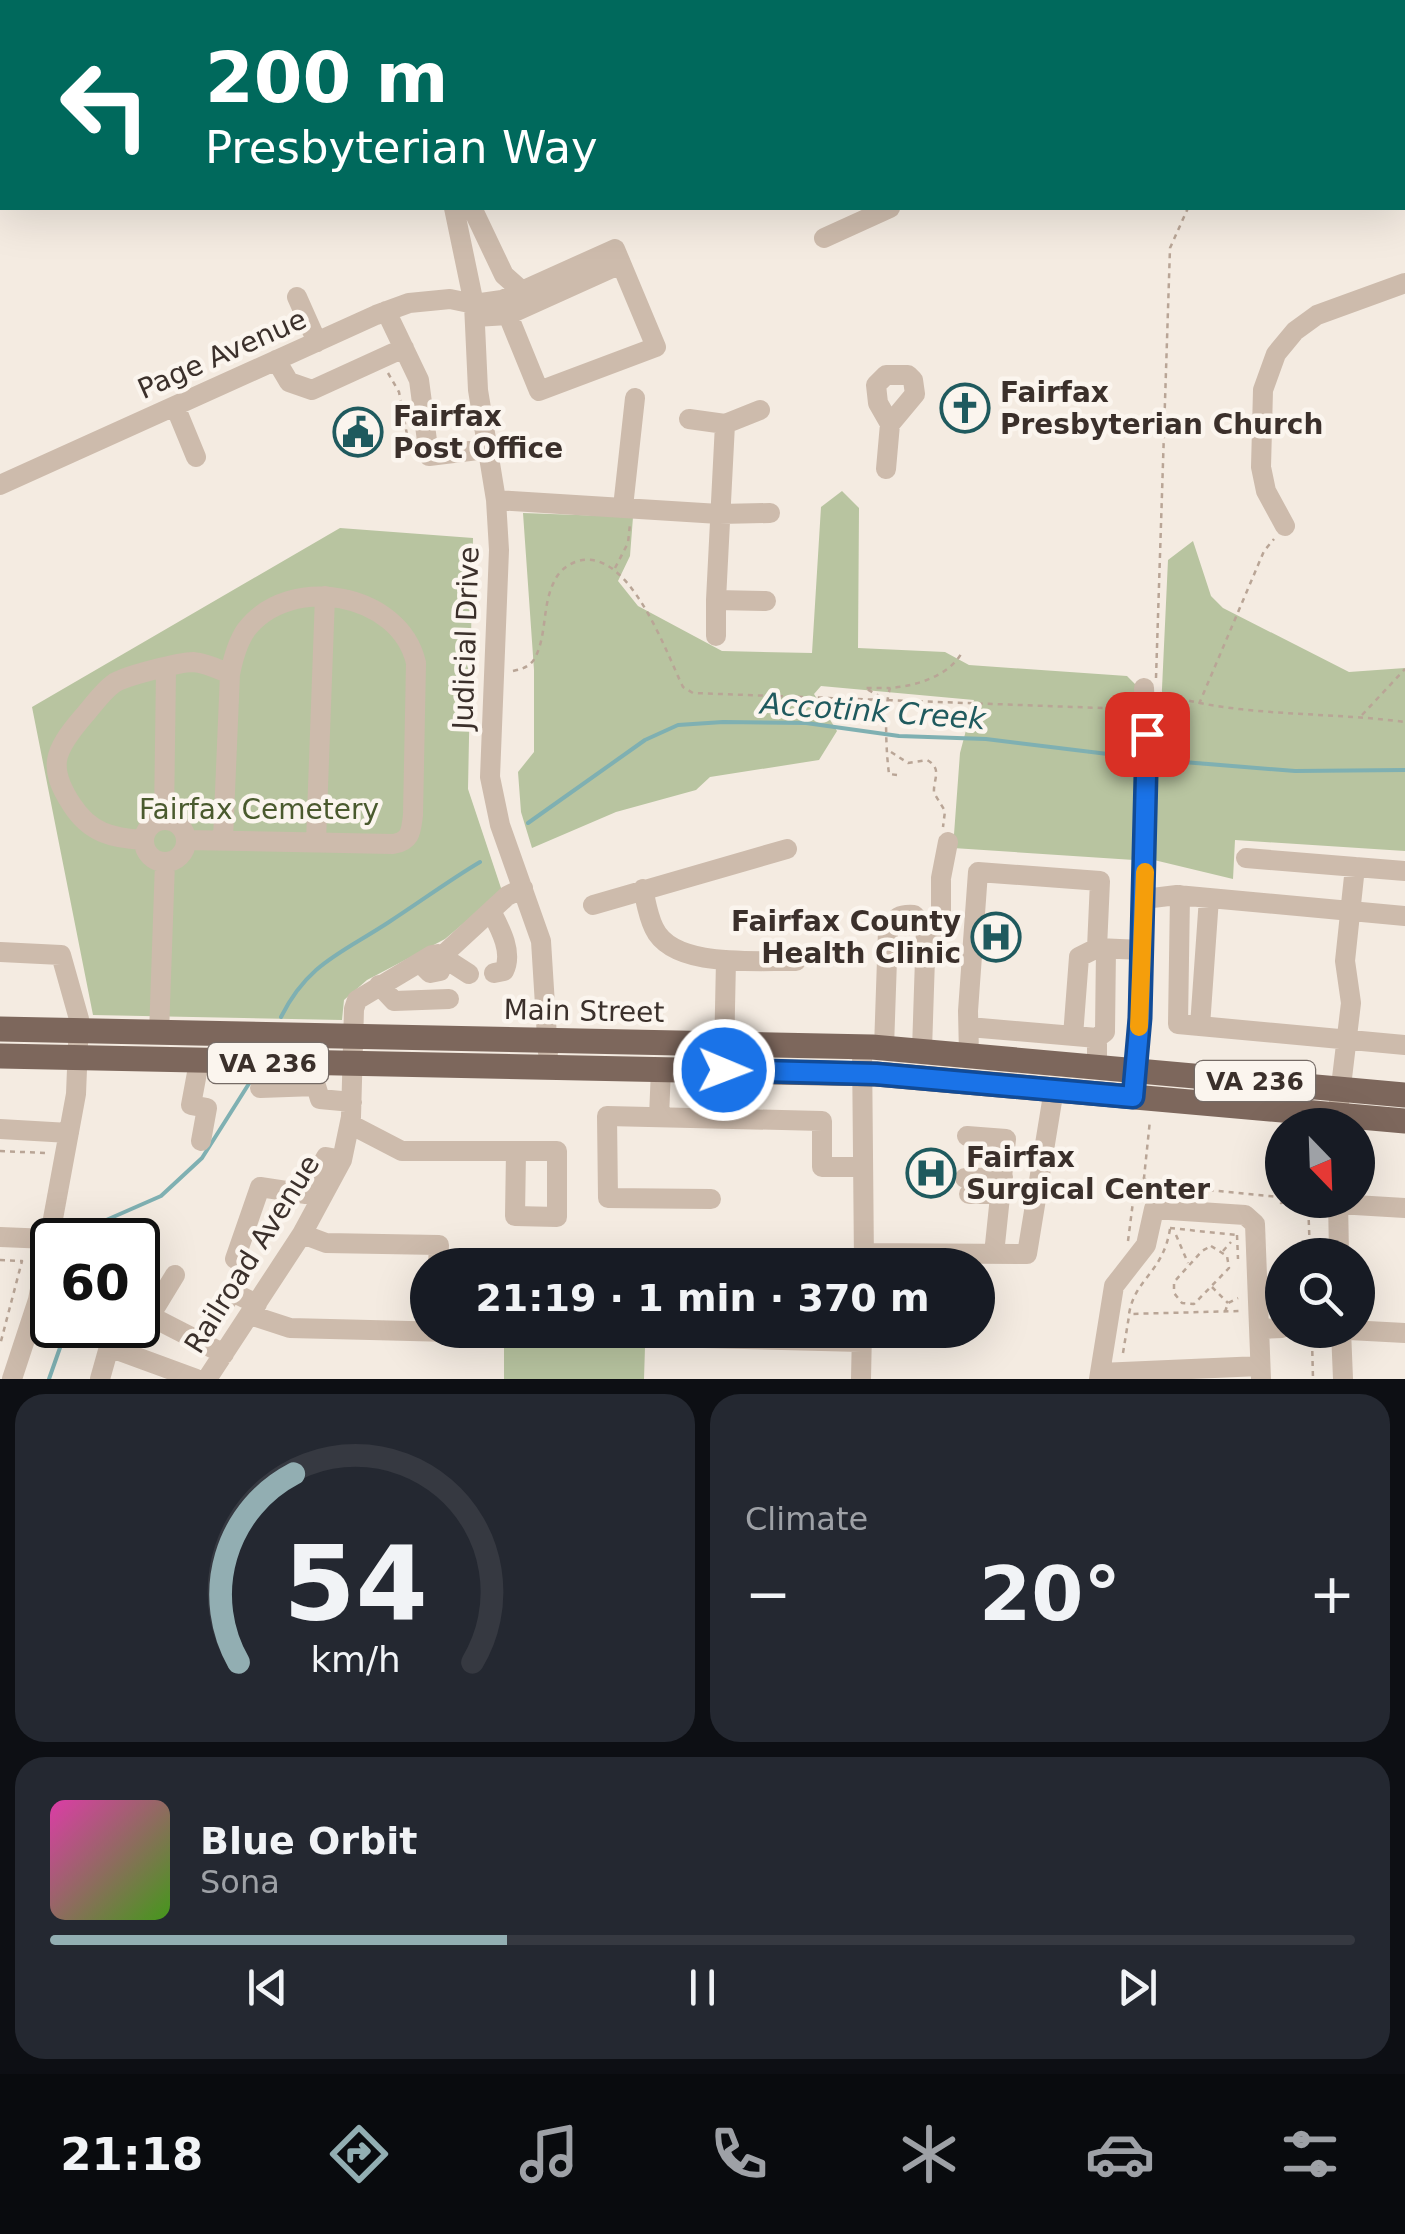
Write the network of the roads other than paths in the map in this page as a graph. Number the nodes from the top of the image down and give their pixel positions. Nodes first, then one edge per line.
1 (454, 210) edge
2 (471, 210) edge
3 (886, 210) edge
4 (824, 238) dead end
5 (621, 264) junction
6 (1405, 283) edge
7 (522, 291) junction
8 (296, 297) dead end
9 (474, 310) junction
10 (386, 311) junction
11 (508, 315) junction
12 (316, 342) junction
13 (400, 344) junction
14 (276, 360) junction
15 (635, 398) dead end
16 (176, 406) junction
17 (760, 410) dead end
18 (689, 420) dead end
19 (725, 424) junction
20 (890, 424) dead end
21 (486, 449) junction
22 (196, 457) dead end
23 (886, 469) dead end
24 (0, 486) edge
25 (496, 500) junction
26 (627, 508) junction
27 (719, 514) junction
28 (770, 514) dead end
29 (1285, 526) road end
30 (325, 596) junction
31 (716, 600) junction
32 (766, 601) dead end
33 (716, 636) dead end
34 (166, 669) junction
35 (230, 674) junction
36 (1146, 699) road end
37 (164, 819) junction
38 (944, 837) road end
39 (223, 839) junction
40 (143, 840) junction
41 (186, 840) junction
42 (316, 842) junction
43 (787, 849) dead end
44 (1246, 858) dead end
45 (164, 862) junction
46 (1355, 867) junction
47 (1405, 871) edge
48 (643, 889) junction
49 (526, 895) junction
50 (1180, 896) junction
51 (1144, 898) junction
52 (1209, 898) junction
53 (593, 905) dead end
54 (1350, 910) junction
55 (492, 914) junction
56 (1405, 916) edge
57 (926, 939) junction
58 (1102, 948) junction
59 (1142, 950) junction
60 (0, 952) edge
61 (433, 959) junction
62 (726, 960) junction
63 (796, 961) dead end
64 (494, 973) dead end
65 (469, 974) dead end
66 (379, 984) junction
67 (449, 999) dead end
68 (1200, 1026) junction
69 (969, 1027) junction
70 (0, 1029) edge
71 (79, 1032) junction
72 (159, 1034) junction
73 (1073, 1036) junction
74 (1097, 1038) junction
75 (1347, 1039) junction
76 (548, 1040) junction
77 (724, 1043) junction
78 (1405, 1045) edge
79 (873, 1048) junction
80 (922, 1050) junction
81 (354, 1051) junction
82 (968, 1054) junction
83 (0, 1056) edge
84 (78, 1058) junction
85 (199, 1062) junction
86 (549, 1066) junction
87 (1097, 1066) junction
88 (661, 1069) junction
89 (724, 1070) junction
90 (1137, 1071) junction
91 (862, 1074) junction
92 (260, 1088) dead end
93 (1054, 1089) junction
94 (1340, 1089) junction
95 (1405, 1095) edge
96 (352, 1102) junction
97 (1142, 1105) junction
98 (1338, 1108) edge
99 (1265, 1114) edge
100 (659, 1117) junction
101 (1375, 1121) edge
102 (1405, 1121) edge
103 (350, 1124) junction
104 (0, 1129) edge
105 (69, 1133) junction
106 (967, 1136) dead end
107 (201, 1141) dead end
108 (516, 1151) dead end
109 (342, 1160) junction
110 (862, 1167) junction
111 (967, 1186) dead end
112 (1001, 1186) junction
113 (711, 1199) dead end
114 (1375, 1205) edge
115 (1405, 1208) edge
116 (54, 1218) edge
117 (302, 1234) junction
118 (0, 1237) edge
119 (30, 1238) edge
120 (439, 1248) edge
121 (864, 1248) edge
122 (995, 1248) edge
123 (995, 1254) edge
124 (234, 1259) dead end
125 (1265, 1274) edge
126 (175, 1275) dead end
127 (254, 1309) junction
128 (30, 1324) edge
129 (410, 1330) edge
130 (1375, 1331) edge
131 (1405, 1333) edge
132 (200, 1341) junction
133 (861, 1348) edge
134 (1270, 1348) edge
135 (1341, 1348) edge
136 (224, 1354) junction
137 (1260, 1372) edge
138 (168, 1374) edge
139 (1106, 1375) edge
140 (12, 1379) edge
141 (100, 1379) edge
142 (196, 1379) edge
143 (207, 1379) edge
144 (861, 1379) edge
145 (1342, 1379) edge

1 - 9 street, Judicial Drive
2 - 7 street
3 - 4 street
5 - 7 street
5 - 11 street
5 - 11 street
6 - 29 street
7 - 9 street
8 - 12 street
9 - 10 street, Page Avenue
9 - 11 street
9 - 21 street, Judicial Drive
10 - 12 street, Page Avenue
10 - 13 street
12 - 14 street, Page Avenue
13 - 14 street
13 - 21 street
14 - 16 street, Page Avenue
15 - 26 street
16 - 22 street
16 - 24 street, Page Avenue
17 - 19 street
18 - 19 street
19 - 27 street
20 - 23 street
21 - 25 street, Judicial Drive
25 - 26 street
25 - 49 street, Judicial Drive
26 - 27 street
27 - 28 street
27 - 31 street
30 - 35 street
30 - 42 street
30 - 42 street
31 - 32 street
31 - 33 street
34 - 35 street
34 - 37 street
34 - 40 street
35 - 39 street
36 - 51 street
37 - 40 street
37 - 41 street
38 - 57 street
39 - 41 street
39 - 42 street
40 - 45 street
41 - 45 street
43 - 48 street
44 - 46 street
45 - 72 street
46 - 47 street
46 - 54 street
48 - 53 street
48 - 62 street
49 - 55 street
49 - 76 street, Judicial Drive
50 - 51 street
50 - 52 street
50 - 68 street
51 - 59 street
52 - 54 street
52 - 68 street
54 - 56 street
54 - 75 street
55 - 61 street
55 - 64 street
57 - 79 street
57 - 80 street
58 - 59 street
58 - 69 street
58 - 73 street
58 - 74 street
59 - 90 street
60 - 71 street
61 - 65 street
61 - 66 street
62 - 63 street
62 - 77 street
66 - 67 street
66 - 81 street, Railroad Avenue
68 - 75 street
69 - 73 street
69 - 82 street
70 - 71 main road, Main Street / VA 236
71 - 72 main road, Main Street / VA 236
71 - 84 street
72 - 81 main road, Main Street / VA 236
73 - 74 street
74 - 87 street
75 - 78 street
75 - 94 street
76 - 77 main road, Main Street / VA 236
76 - 81 main road, Main Street / VA 236
76 - 86 street, Judicial Drive
77 - 79 main road, Main Street / VA 236
77 - 89 street
79 - 80 main road, Main Street / VA 236
79 - 91 street
80 - 82 main road, Main Street / VA 236
81 - 85 main road, Main Street / VA 236
81 - 86 main road, Main Street / VA 236
81 - 96 street, Railroad Avenue
82 - 87 main road, Main Street / VA 236
83 - 84 main road, Main Street / VA 236
84 - 85 main road, Main Street / VA 236
84 - 105 street
85 - 107 street
86 - 88 main road, Main Street / VA 236
87 - 90 main road, Main Street / VA 236
88 - 89 main road, Main Street / VA 236
88 - 100 street
89 - 91 main road, Main Street / VA 236
90 - 94 main road, Main Street / VA 236
90 - 97 street
91 - 93 main road, Main Street / VA 236
91 - 110 street
92 - 96 street
93 - 97 main road, Main Street / VA 236
93 - 123 street
94 - 95 main road, Main Street / VA 236
94 - 98 street
96 - 103 street, Railroad Avenue
97 - 99 main road, Main Street / VA 236
100 - 110 street
100 - 113 street
101 - 102 main road, Main Street / VA 236
103 - 108 street
103 - 109 street, Railroad Avenue
104 - 105 street
105 - 116 street
106 - 112 street
109 - 117 street, Railroad Avenue
109 - 124 street
110 - 121 street
111 - 112 street
112 - 122 street
114 - 115 street
117 - 120 street
117 - 127 street, Railroad Avenue
118 - 119 street
125 - 139 street
126 - 132 street
127 - 129 street
127 - 132 street
127 - 136 street, Railroad Avenue
128 - 140 street
130 - 131 street
132 - 136 street
133 - 144 street
134 - 137 street
135 - 145 street
136 - 143 street, Railroad Avenue
137 - 139 street
138 - 141 street
138 - 142 street

